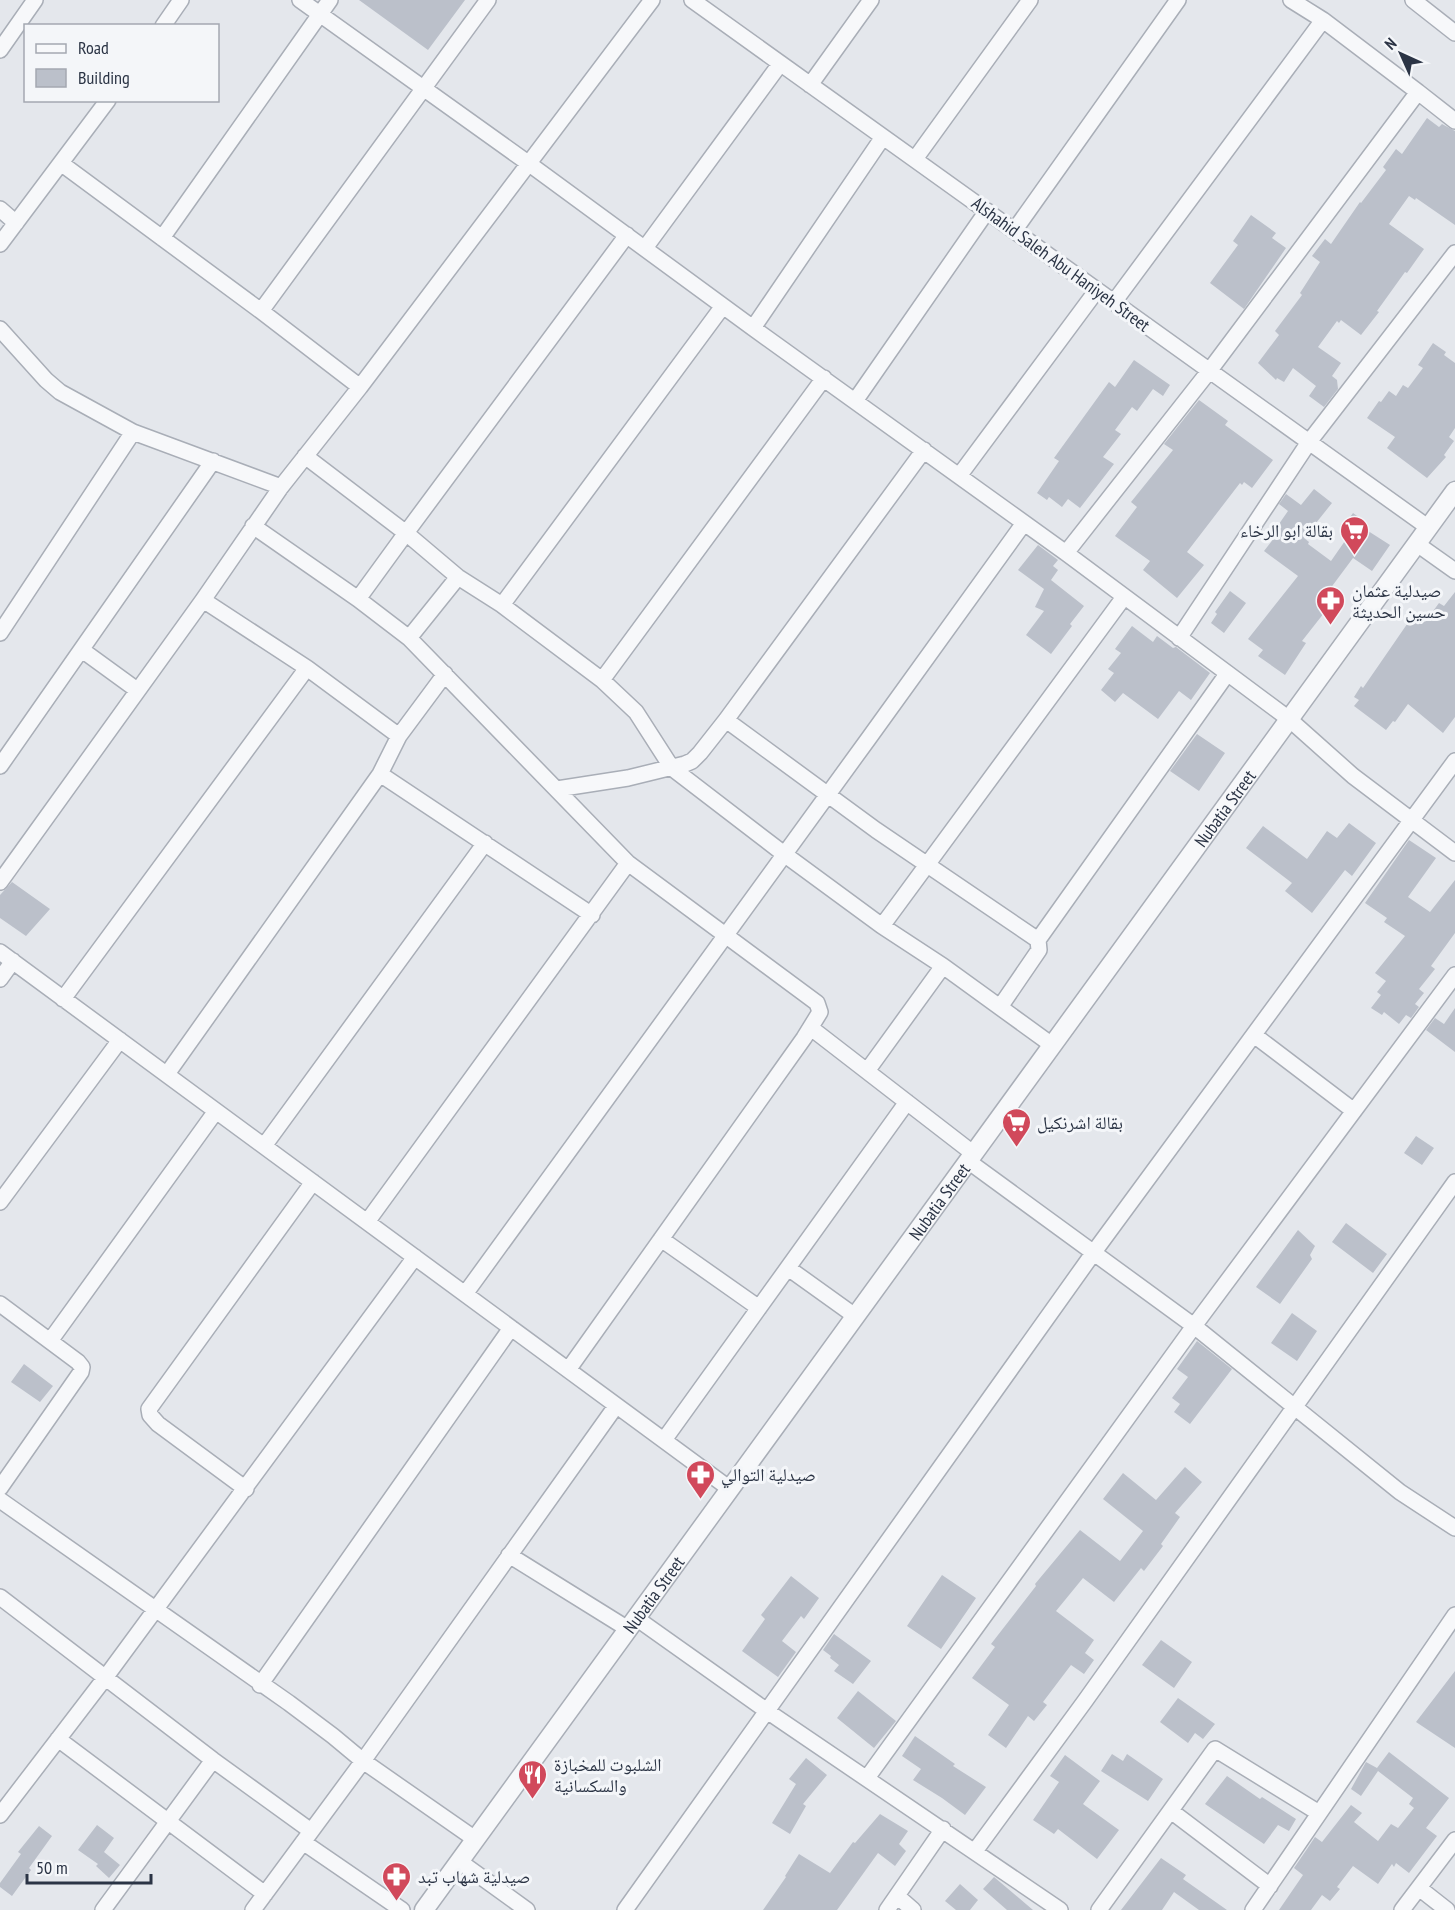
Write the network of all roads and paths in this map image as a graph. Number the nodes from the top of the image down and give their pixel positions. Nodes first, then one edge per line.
1 (35, 0) edge
2 (181, 0) edge
3 (300, 0) edge
4 (330, 0) edge
5 (488, 0) edge
6 (652, 0) edge
7 (692, 0) edge
8 (720, 0) edge
9 (871, 0) edge
10 (1030, 0) edge
11 (1178, 0) edge
12 (1291, 0) edge
13 (1413, 0) edge
14 (711, 13) junction
15 (320, 15) junction
16 (1323, 20) junction
17 (164, 24) edge
18 (1455, 33) edge
19 (0, 50) edge
20 (780, 64) junction
21 (810, 85) junction
22 (424, 89) junction
23 (1418, 92) junction
24 (107, 102) edge
25 (1455, 121) edge
26 (883, 137) junction
27 (915, 159) junction
28 (528, 163) junction
29 (62, 164) junction
30 (0, 209) edge
31 (987, 211) junction
32 (16, 223) junction
33 (1014, 231) junction
34 (627, 235) junction
35 (162, 238) junction
36 (0, 244) edge
37 (645, 249) junction
38 (1455, 253) edge
39 (1097, 290) junction
40 (1114, 302) junction
41 (723, 306) junction
42 (261, 311) junction
43 (753, 328) junction
44 (0, 329) edge
45 (1210, 370) junction
46 (824, 378) junction
47 (360, 387) junction
48 (855, 401) junction
49 (133, 432) junction
50 (1309, 442) junction
51 (924, 450) junction
52 (305, 456) junction
53 (213, 461) junction
54 (959, 476) junction
55 (281, 487) junction
56 (1455, 491) edge
57 (1024, 523) junction
58 (253, 526) junction
59 (1429, 528) junction
60 (406, 533) junction
61 (1417, 544) junction
62 (1065, 553) junction
63 (1455, 571) edge
64 (458, 577) junction
65 (1124, 597) junction
66 (358, 599) junction
67 (203, 600) junction
68 (502, 605) junction
69 (0, 633) edge
70 (409, 638) junction
71 (1179, 638) junction
72 (82, 650) junction
73 (307, 668) junction
74 (445, 674) junction
75 (1227, 674) junction
76 (602, 680) junction
77 (137, 690) junction
78 (1289, 719) junction
79 (726, 720) junction
80 (399, 736) junction
81 (1455, 761) edge
82 (0, 766) edge
83 (672, 768) junction
84 (380, 774) junction
85 (557, 789) junction
86 (829, 795) junction
87 (1412, 821) junction
88 (485, 843) junction
89 (1455, 853) edge
90 (784, 854) junction
91 (628, 863) junction
92 (926, 864) junction
93 (0, 882) edge
94 (592, 915) junction
95 (882, 926) junction
96 (724, 935) junction
97 (1038, 940) junction
98 (6, 957) edge
99 (943, 966) junction
100 (1455, 975) edge
101 (0, 979) edge
102 (63, 999) junction
103 (1000, 1007) junction
104 (811, 1028) junction
105 (1254, 1035) junction
106 (120, 1040) junction
107 (1052, 1045) junction
108 (867, 1071) junction
109 (167, 1074) junction
110 (907, 1102) junction
111 (216, 1111) junction
112 (1354, 1111) junction
113 (264, 1146) junction
114 (971, 1157) junction
115 (313, 1182) junction
116 (1455, 1182) edge
117 (0, 1202) edge
118 (367, 1222) junction
119 (661, 1239) junction
120 (1094, 1252) junction
121 (415, 1257) junction
122 (788, 1268) junction
123 (465, 1294) junction
124 (0, 1304) edge
125 (759, 1308) junction
126 (855, 1316) junction
127 (1194, 1326) junction
128 (511, 1328) junction
129 (50, 1341) junction
130 (568, 1370) junction
131 (1294, 1405) junction
132 (616, 1406) junction
133 (664, 1440) junction
134 (0, 1488) edge
135 (246, 1489) junction
136 (730, 1489) junction
137 (0, 1500) edge
138 (1455, 1528) edge
139 (510, 1555) junction
140 (0, 1597) edge
141 (155, 1611) junction
142 (1455, 1614) edge
143 (632, 1624) junction
144 (105, 1678) junction
145 (260, 1685) junction
146 (767, 1711) junction
147 (58, 1739) junction
148 (213, 1760) junction
149 (363, 1761) junction
150 (867, 1778) junction
151 (1171, 1811) junction
152 (1318, 1813) junction
153 (0, 1815) edge
154 (169, 1822) junction
155 (943, 1829) junction
156 (307, 1836) junction
157 (475, 1839) junction
158 (1455, 1840) edge
159 (975, 1851) junction
160 (459, 1861) junction
161 (1270, 1886) junction
162 (1419, 1888) junction
163 (265, 1894) junction
164 (897, 1896) junction
165 (103, 1910) edge
166 (253, 1910) edge
167 (402, 1910) edge
168 (424, 1910) edge
169 (527, 1910) edge
170 (626, 1910) edge
171 (887, 1910) edge
172 (913, 1910) edge
173 (1060, 1910) edge
174 (1099, 1910) edge
175 (1253, 1910) edge
176 (1402, 1910) edge
177 (1447, 1910) edge

1 - 19 street
2 - 17 street
3 - 15 street
4 - 15 street
5 - 22 street
6 - 28 street
7 - 14 street, Alshahid Saleh Abu Haniyeh Street
8 - 14 street
9 - 21 street
10 - 27 street
11 - 33 street
12 - 16 street
13 - 18 street
14 - 20 street, Alshahid Saleh Abu Haniyeh Street
15 - 22 street
15 - 35 street
16 - 23 street
16 - 40 street
20 - 21 street, Alshahid Saleh Abu Haniyeh Street
20 - 37 street
21 - 26 street, Alshahid Saleh Abu Haniyeh Street
22 - 28 street
22 - 42 street
23 - 25 street
23 - 45 street
24 - 29 street
26 - 27 street, Alshahid Saleh Abu Haniyeh Street
26 - 43 street
27 - 31 street, Alshahid Saleh Abu Haniyeh Street
28 - 34 street
28 - 47 street
29 - 32 street
29 - 35 street
30 - 32 street
31 - 33 street, Alshahid Saleh Abu Haniyeh Street
31 - 48 street
32 - 36 street
33 - 39 street, Alshahid Saleh Abu Haniyeh Street
34 - 37 street
34 - 60 street
35 - 42 street
37 - 41 street
38 - 50 street
39 - 40 street, Alshahid Saleh Abu Haniyeh Street
39 - 54 street
40 - 45 street, Alshahid Saleh Abu Haniyeh Street
41 - 43 street
41 - 68 street
42 - 47 street
43 - 46 street
44 - 49 street
45 - 50 street, Alshahid Saleh Abu Haniyeh Street
45 - 62 street
46 - 48 street
46 - 76 street
47 - 52 street
48 - 51 street
49 - 53 street
49 - 69 street
50 - 59 street, Alshahid Saleh Abu Haniyeh Street
50 - 71 street
51 - 54 street
51 - 79 street
52 - 55 street
52 - 60 street
53 - 55 street
53 - 72 street
54 - 57 street
55 - 58 street
56 - 59 street, Nubatia Street
57 - 62 street
57 - 86 street
58 - 66 street
58 - 67 street
59 - 61 street, Nubatia Street
60 - 64 street
60 - 66 street
61 - 63 street
61 - 78 street, Nubatia Street
62 - 65 street
64 - 68 street
64 - 70 street
65 - 71 street
65 - 92 street
66 - 70 street
67 - 73 street
67 - 77 street
68 - 76 street
70 - 74 street
71 - 75 street
72 - 77 street
72 - 82 street
73 - 80 street
73 - 102 street
74 - 80 street
74 - 85 street
75 - 78 street
75 - 97 street
76 - 83 street
77 - 93 street
78 - 87 street
78 - 107 street, Nubatia Street
79 - 83 street
79 - 86 street
80 - 84 street
81 - 87 street
83 - 85 street
83 - 90 street
84 - 88 street
84 - 109 street
85 - 91 street
86 - 90 street
86 - 92 street
87 - 89 street
87 - 105 street
88 - 94 street
88 - 113 street
90 - 95 street
90 - 96 street
91 - 94 street
91 - 96 street
92 - 95 street
92 - 97 street
94 - 118 street
95 - 99 street
96 - 104 street
96 - 123 street
97 - 103 street
98 - 101 street
98 - 102 street
99 - 103 street
99 - 108 street
100 - 112 street
102 - 106 street
103 - 107 street
104 - 108 street
104 - 119 street
105 - 112 street
105 - 120 street
106 - 109 street
106 - 117 street
107 - 114 street, Nubatia Street
108 - 110 street
109 - 111 street
110 - 114 street
110 - 122 street
111 - 113 street
111 - 129 street
112 - 127 street
113 - 115 street
114 - 120 street
114 - 126 street, Nubatia Street
115 - 118 street
115 - 135 street
116 - 131 street
118 - 121 street
119 - 125 street
119 - 130 street
120 - 127 street
120 - 146 street
121 - 123 street
121 - 135 street
122 - 125 street
122 - 126 street
123 - 128 street
124 - 129 street
125 - 133 street
126 - 136 street, Nubatia Street
127 - 131 street
127 - 150 street
128 - 130 street
128 - 145 street
129 - 134 street
130 - 132 street
131 - 138 street
131 - 159 street
132 - 133 street
132 - 139 street
133 - 136 street
135 - 141 street
136 - 143 street, Nubatia Street
137 - 141 street
139 - 143 street
139 - 149 street
140 - 144 street
141 - 144 street
141 - 145 street
142 - 152 street
143 - 146 street
143 - 157 street, Nubatia Street
144 - 147 street
144 - 148 street
145 - 149 street
146 - 150 street
146 - 170 street
147 - 153 street
147 - 154 street
148 - 154 street
148 - 156 street
149 - 156 street
149 - 157 street
150 - 155 street
151 - 152 street
151 - 161 street
151 - 174 street
152 - 161 street
154 - 163 street
154 - 165 street
155 - 159 street
155 - 164 street
156 - 163 street
156 - 167 street
157 - 160 street, Nubatia Street
158 - 162 street
159 - 173 street
160 - 168 street, Nubatia Street
160 - 169 street
161 - 175 street
162 - 176 street
162 - 177 street
163 - 166 street
164 - 171 street
164 - 172 street

